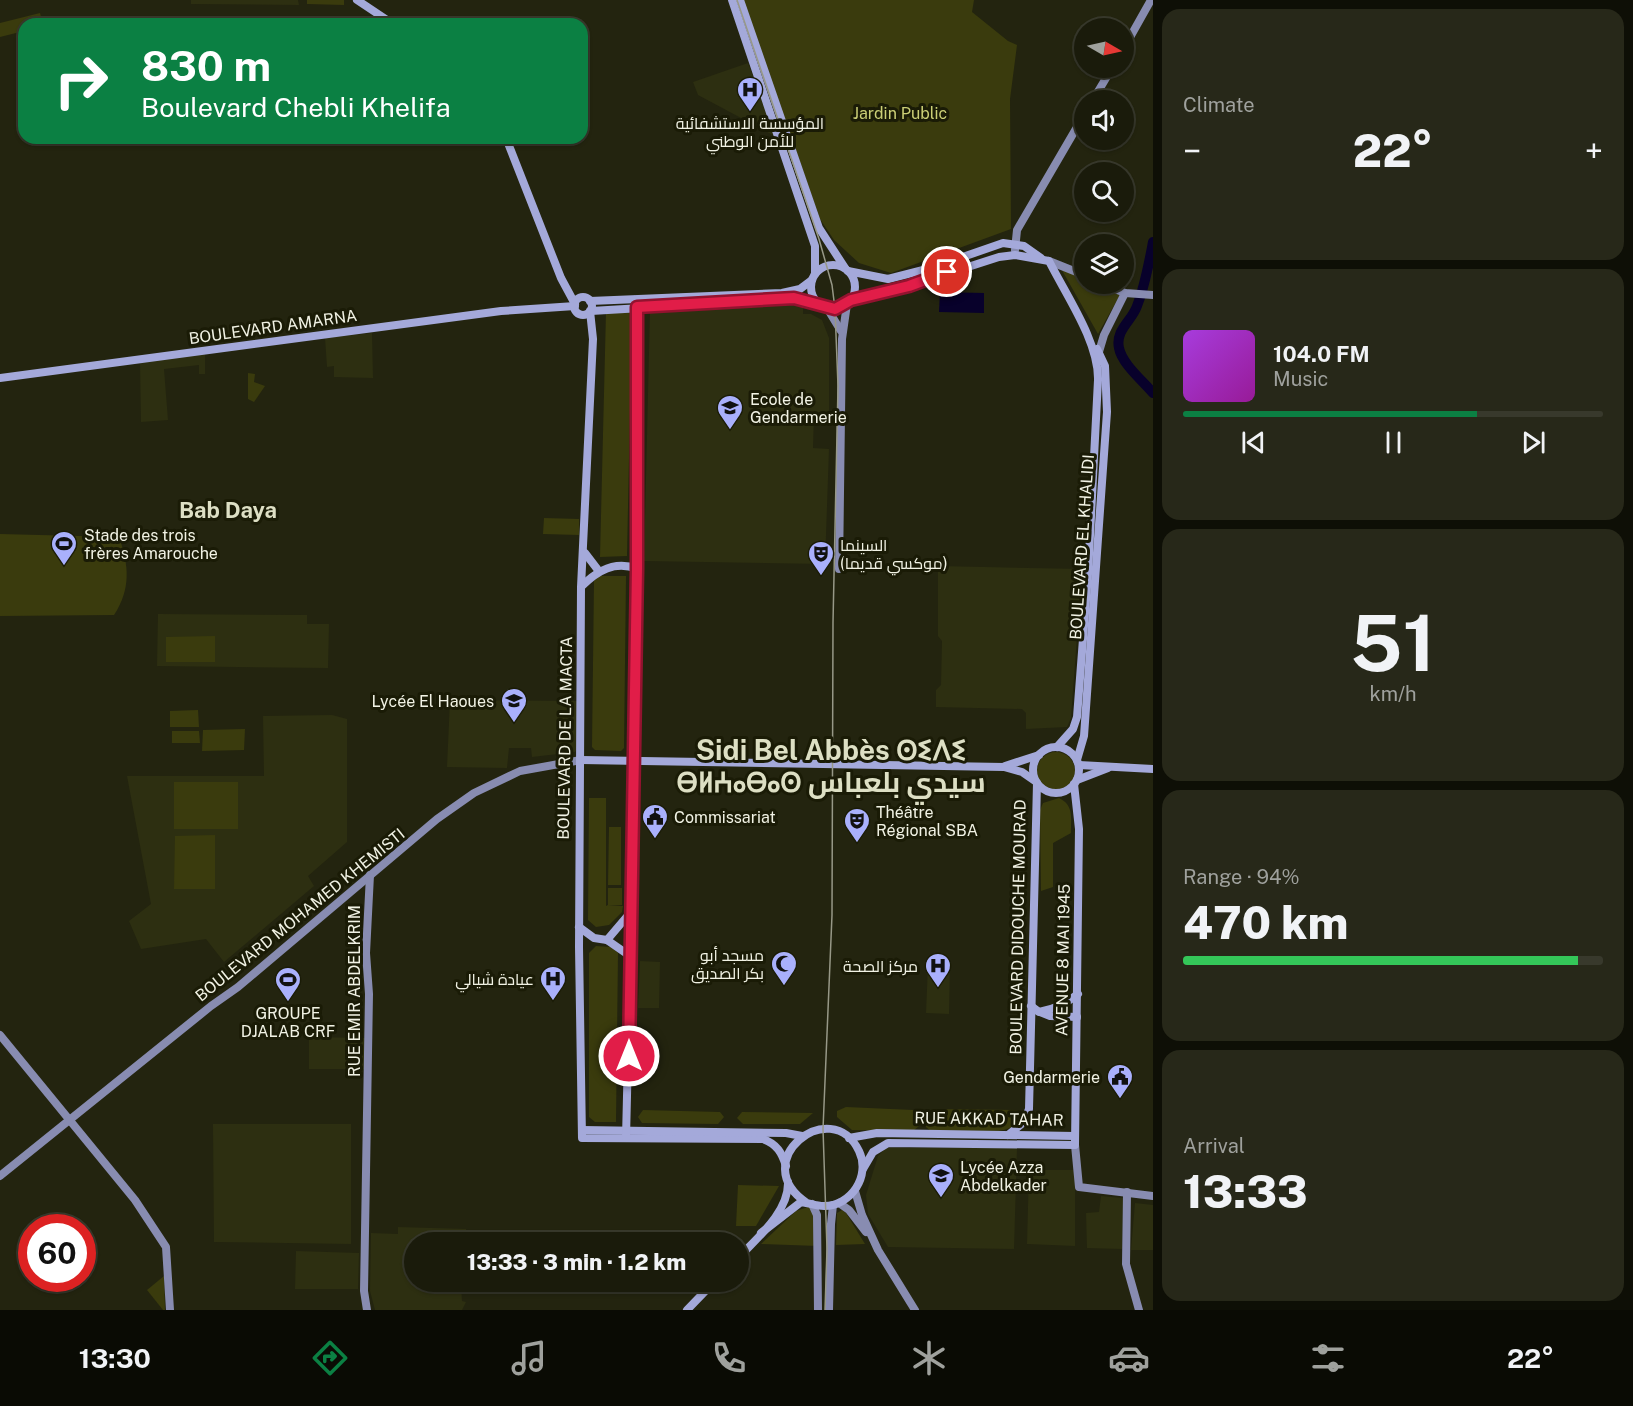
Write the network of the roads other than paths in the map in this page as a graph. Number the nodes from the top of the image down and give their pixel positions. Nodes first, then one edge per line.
1 (357, 0) edge
2 (732, 0) edge
3 (740, 0) edge
4 (1151, 0) edge
5 (384, 18) edge
6 (1134, 30) edge
7 (1074, 132) edge
8 (508, 144) edge
9 (1014, 243) junction
10 (969, 254) junction
11 (1015, 255) junction
12 (1047, 261) junction
13 (975, 263) junction
14 (938, 265) junction
15 (847, 269) junction
16 (1074, 271) edge
17 (941, 274) junction
18 (813, 277) junction
19 (1128, 294) joint
20 (1153, 295) edge
21 (849, 302) junction
22 (636, 304) junction
23 (819, 304) junction
24 (577, 307) junction
25 (590, 308) junction
26 (827, 308) junction
27 (1107, 329) junction
28 (593, 339) junction
29 (842, 339) junction
30 (1089, 339) junction
31 (1099, 351) junction
32 (1101, 363) junction
33 (0, 378) edge
34 (585, 554) junction
35 (637, 569) junction
36 (839, 569) dead end
37 (598, 570) junction
38 (581, 587) junction
39 (1057, 747) junction
40 (1039, 755) junction
41 (581, 760) junction
42 (634, 760) junction
43 (1078, 763) junction
44 (1004, 767) junction
45 (1108, 768) junction
46 (1153, 769) edge
47 (1036, 782) junction
48 (1076, 782) junction
49 (370, 874) junction
50 (630, 913) junction
51 (579, 927) junction
52 (594, 938) junction
53 (607, 940) junction
54 (579, 947) junction
55 (630, 956) junction
56 (1077, 994) junction
57 (1031, 1006) junction
58 (1039, 1012) junction
59 (1077, 1017) junction
60 (0, 1035) edge
61 (1029, 1109) junction
62 (69, 1119) junction
63 (1024, 1122) junction
64 (626, 1134) junction
65 (1008, 1135) junction
66 (1031, 1135) junction
67 (802, 1136) junction
68 (849, 1138) junction
69 (1020, 1140) junction
70 (1075, 1140) junction
71 (1035, 1144) junction
72 (786, 1166) junction
73 (863, 1169) junction
74 (0, 1176) edge
75 (788, 1182) junction
76 (855, 1191) junction
77 (1127, 1192) junction
78 (1153, 1196) edge
79 (809, 1204) junction
80 (836, 1204) junction
81 (761, 1233) junction
82 (874, 1242) junction
83 (749, 1246) edge
84 (704, 1292) edge
85 (170, 1310) edge
86 (367, 1310) edge
87 (687, 1310) edge
88 (818, 1310) edge
89 (829, 1310) edge
90 (915, 1310) edge
91 (1139, 1310) edge

1 - 5 main road
2 - 18 main road
3 - 15 main road
4 - 6 street
7 - 9 street
8 - 24 main road
9 - 10 main road
9 - 11 street
9 - 12 main road
10 - 13 main road
10 - 14 main road
11 - 12 main road
11 - 13 main road
12 - 16 street
12 - 30 main road
13 - 17 main road
14 - 15 main road
14 - 17 main road
15 - 18 main road
15 - 21 main road
17 - 21 main road
18 - 22 main road
18 - 23 main road
19 - 20 street
19 - 27 street
21 - 26 main road
21 - 29 street
22 - 23 main road
22 - 25 main road
22 - 35 main road
23 - 26 main road
24 - 25 main road
24 - 25 main road
24 - 28 main road
24 - 33 main road, BOULEVARD AMARNA
25 - 28 main road, BOULEVARD DE LA MACTA
26 - 29 street
27 - 31 street
27 - 32 street
28 - 34 main road, BOULEVARD DE LA MACTA
29 - 36 street
30 - 31 main road, BOULEVARD EL KHALIDI
30 - 32 main road
31 - 32 main road, BOULEVARD EL KHALIDI
32 - 39 main road
32 - 43 main road, BOULEVARD EL KHALIDI
34 - 37 main road
34 - 38 main road, BOULEVARD DE LA MACTA
35 - 37 main road
35 - 42 main road
37 - 38 main road
38 - 41 main road, BOULEVARD DE LA MACTA
39 - 40 main road
39 - 43 main road
40 - 44 main road
40 - 47 main road
41 - 42 main road
41 - 49 street, BOULEVARD MOHAMED KHEMISTI
41 - 51 main road, BOULEVARD DE LA MACTA
42 - 44 main road
42 - 50 main road
43 - 45 main road
43 - 48 main road
44 - 47 main road
45 - 46 main road
45 - 48 main road
47 - 48 main road
47 - 57 main road, BOULEVARD DIDOUCHE MOURAD
48 - 56 main road, AVENUE 8 MAI 1945
49 - 62 street, BOULEVARD MOHAMED KHEMISTI
49 - 86 street, RUE EMIR ABDELKRIM
50 - 53 main road
50 - 55 main road
51 - 52 main road
51 - 54 main road, BOULEVARD DE LA MACTA
52 - 53 main road
52 - 54 main road
53 - 55 main road
54 - 64 main road, BOULEVARD DE LA MACTA
55 - 64 main road
56 - 58 main road
56 - 59 main road, AVENUE 8 MAI 1945
57 - 58 main road
57 - 61 main road, BOULEVARD DIDOUCHE MOURAD
58 - 59 main road
59 - 70 main road, AVENUE 8 MAI 1945
60 - 62 street
61 - 63 main road, BOULEVARD DIDOUCHE MOURAD
61 - 66 main road
62 - 74 street, BOULEVARD MOHAMED KHEMISTI
62 - 85 street
63 - 65 main road, BOULEVARD DIDOUCHE MOURAD
63 - 69 main road
64 - 67 main road
64 - 72 main road
65 - 68 main road, RUE AKKAD TAHAR
65 - 69 main road, RUE AKKAD TAHAR
66 - 69 main road, RUE AKKAD TAHAR
66 - 70 main road, RUE AKKAD TAHAR
66 - 71 main road
67 - 68 main road
67 - 72 main road
68 - 73 main road
69 - 71 main road, RUE AKKAD TAHAR
69 - 73 main road, RUE AKKAD TAHAR
70 - 71 main road, RUE AKKAD TAHAR
70 - 77 street
72 - 75 main road
73 - 76 main road
75 - 79 main road
75 - 81 main road
76 - 80 main road
76 - 82 street
77 - 78 street
77 - 91 street
79 - 80 main road
79 - 81 main road
79 - 88 street
80 - 82 street
80 - 89 street
81 - 83 main road
82 - 90 street
84 - 87 main road

